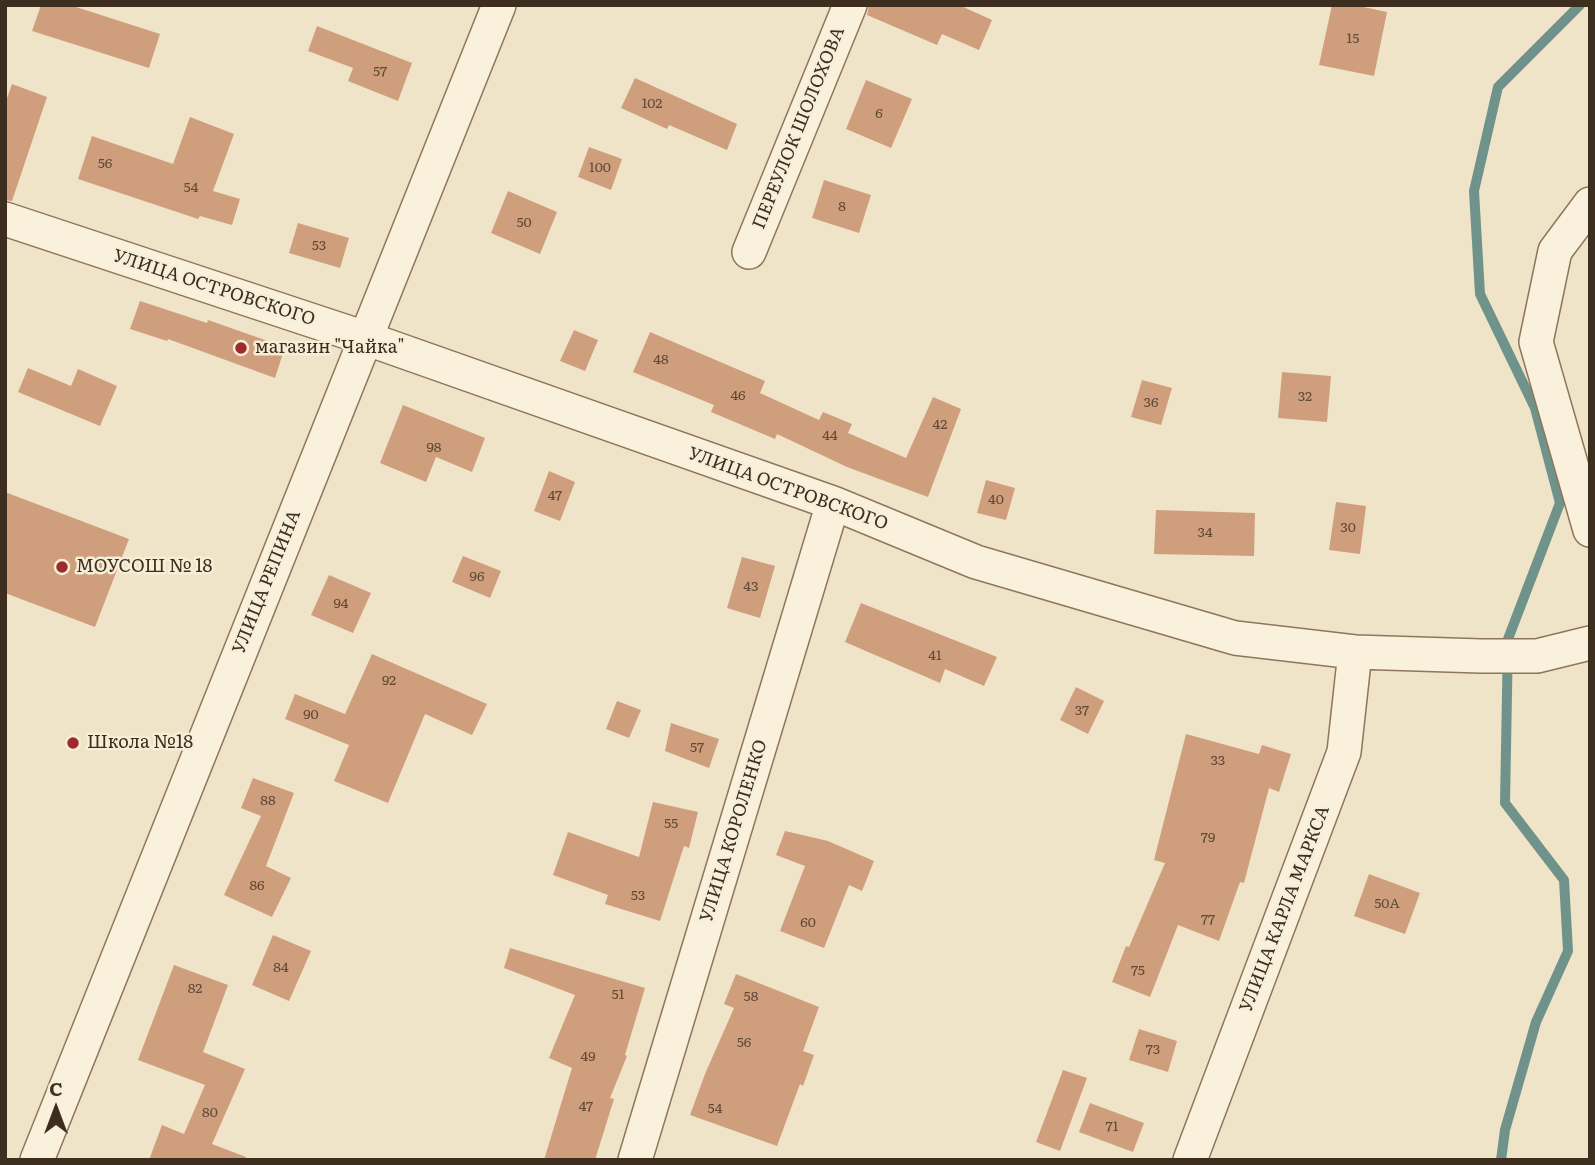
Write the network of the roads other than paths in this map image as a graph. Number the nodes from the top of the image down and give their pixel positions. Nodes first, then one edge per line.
1 (499, 5) edge
2 (850, 5) edge
3 (1590, 204) edge
4 (5, 219) edge
5 (749, 252) dead end
6 (365, 338) junction
7 (833, 503) junction
8 (1590, 530) edge
9 (1590, 643) edge
10 (1355, 652) junction
11 (37, 1160) edge
12 (635, 1160) edge
13 (1190, 1160) edge

1 - 6 street, УЛИЦА РЕПИНА
2 - 5 street, ПЕРЕУЛОК ШОЛОХОВА
3 - 8 street
4 - 6 street, УЛИЦА ОСТРОВСКОГО
6 - 7 street, УЛИЦА ОСТРОВСКОГО
6 - 11 street, УЛИЦА РЕПИНА
7 - 10 street, УЛИЦА ОСТРОВСКОГО
7 - 12 street, УЛИЦА КОРОЛЕНКО
9 - 10 street, УЛИЦА ОСТРОВСКОГО
10 - 13 street, УЛИЦА КАРЛА МАРКСА

